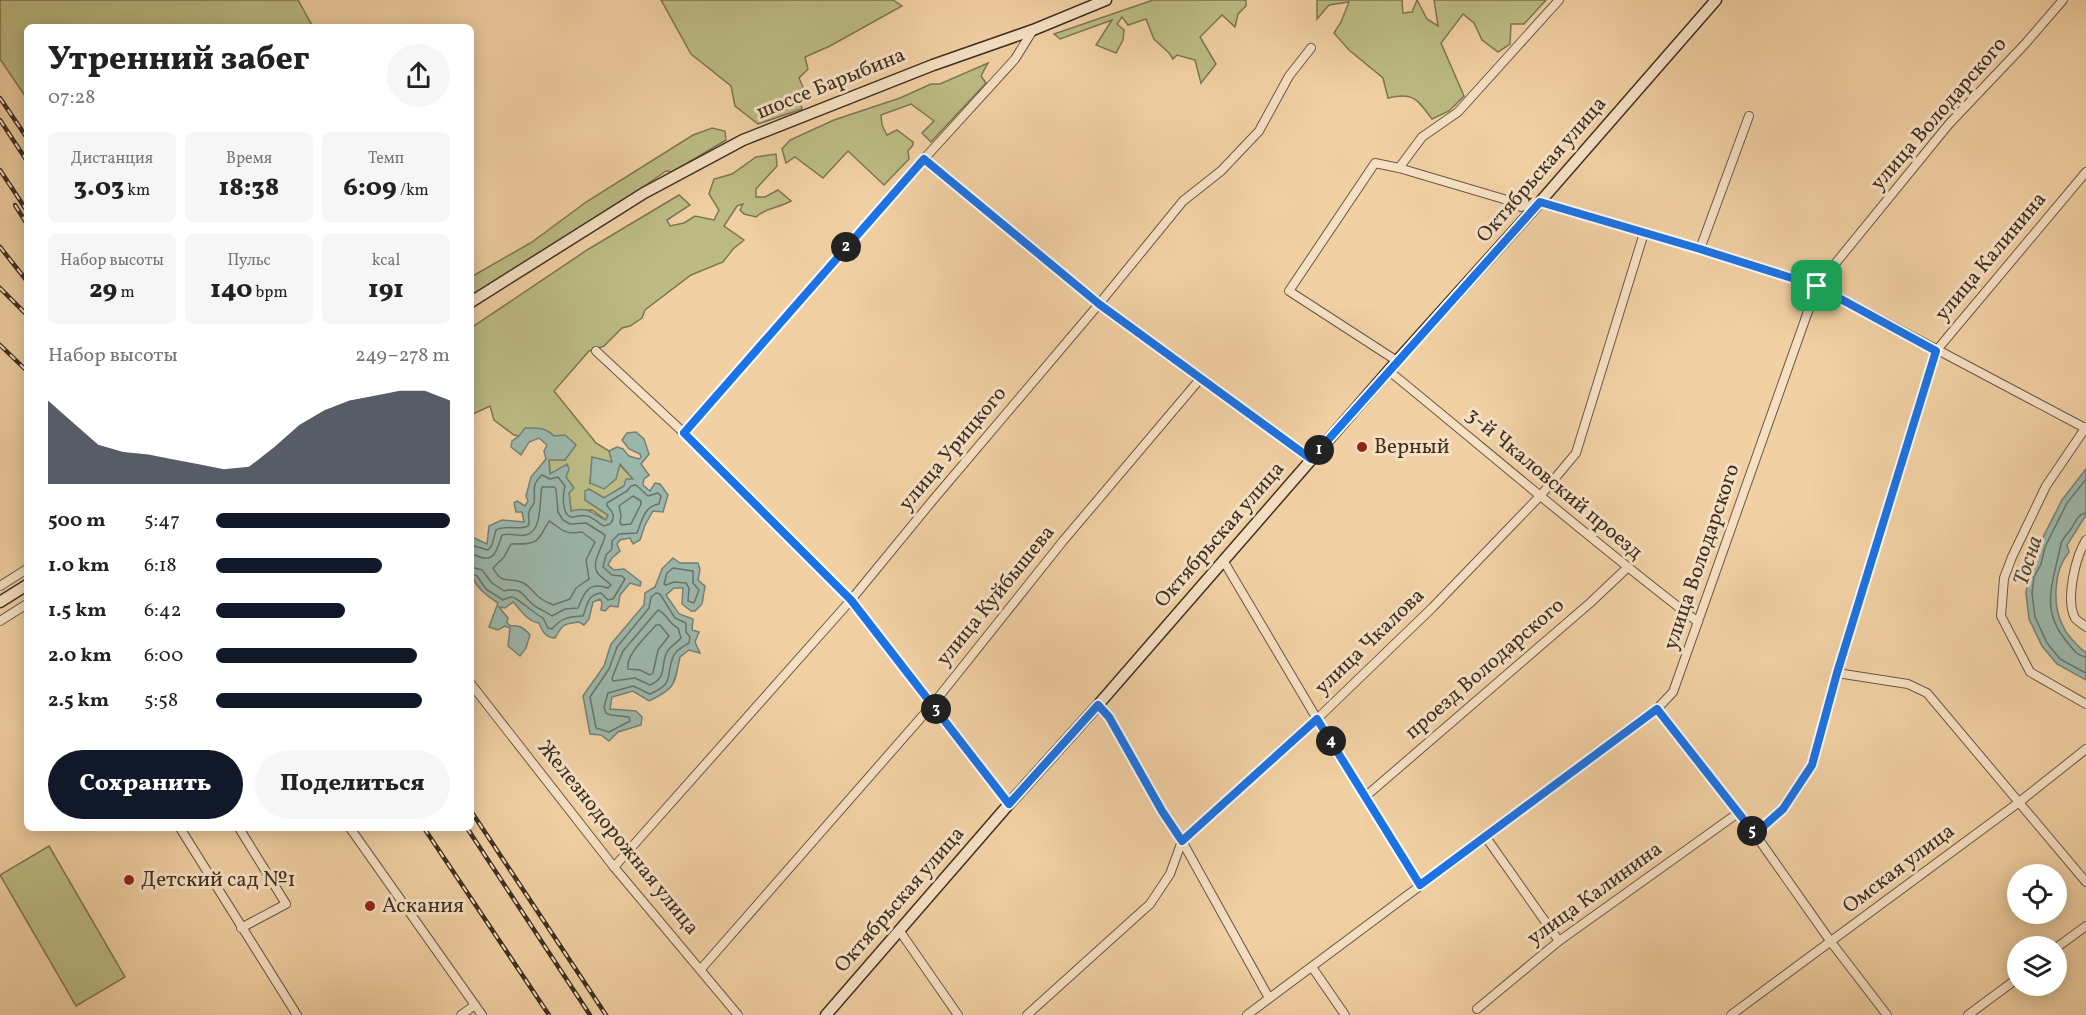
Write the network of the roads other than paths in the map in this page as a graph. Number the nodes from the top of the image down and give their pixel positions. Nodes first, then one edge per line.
1 (1106, 0) edge
2 (1559, 0) edge
3 (1716, 0) edge
4 (2063, 0) edge
5 (1033, 30) junction
6 (1311, 48) dead end
7 (1749, 116) dead end
8 (924, 159) junction
9 (1399, 168) junction
10 (2086, 172) edge
11 (1540, 202) junction
12 (1644, 233) junction
13 (1700, 249) junction
14 (1817, 286) junction
15 (474, 300) edge
16 (1099, 304) junction
17 (596, 351) dead end
18 (1936, 351) junction
19 (1397, 361) junction
20 (1389, 371) junction
21 (1200, 379) junction
22 (2085, 428) edge
23 (684, 433) junction
24 (1311, 459) junction
25 (1541, 495) junction
26 (2086, 540) edge
27 (1223, 560) junction
28 (1627, 568) junction
29 (24, 571) edge
30 (0, 586) edge
31 (24, 587) edge
32 (851, 600) junction
33 (0, 602) edge
34 (24, 606) edge
35 (0, 621) edge
36 (1698, 622) junction
37 (2086, 627) edge
38 (1837, 673) junction
39 (474, 688) edge
40 (933, 704) junction
41 (2086, 704) edge
42 (1098, 705) junction
43 (1657, 709) junction
44 (1317, 719) junction
45 (2086, 749) edge
46 (1365, 796) junction
47 (2018, 803) junction
48 (1009, 804) junction
49 (1738, 813) junction
50 (182, 831) edge
51 (240, 831) edge
52 (352, 831) edge
53 (1755, 834) junction
54 (1485, 836) junction
55 (1182, 841) junction
56 (614, 867) junction
57 (2086, 882) edge
58 (1420, 885) junction
59 (2086, 926) edge
60 (241, 928) junction
61 (899, 930) junction
62 (2067, 940) edge
63 (1559, 941) junction
64 (1831, 942) junction
65 (1312, 967) junction
66 (701, 969) junction
67 (2007, 986) edge
68 (1269, 998) junction
69 (475, 1005) junction
70 (1477, 1009) dead end
71 (297, 1015) edge
72 (460, 1015) edge
73 (482, 1015) edge
74 (738, 1015) edge
75 (826, 1015) edge
76 (958, 1015) edge
77 (1027, 1015) edge
78 (1247, 1015) edge
79 (1345, 1015) edge
80 (1731, 1015) edge
81 (1887, 1015) edge
82 (1968, 1015) edge

1 - 5 street, шоссе Барыбина
2 - 9 street
3 - 11 street, Октябрьская улица
4 - 14 street, улица Володарского
5 - 8 street
5 - 15 street, шоссе Барыбина
6 - 16 street, улица Урицкого
7 - 13 street
8 - 16 street
8 - 23 street
9 - 11 street
9 - 19 street
10 - 18 street, улица Калинина
11 - 12 street
11 - 19 street, Октябрьская улица
12 - 13 street
12 - 25 street, улица Чкалова
13 - 14 street
14 - 18 street
14 - 36 street, улица Володарского
16 - 21 street
16 - 32 street, улица Урицкого
17 - 23 street
18 - 22 street
18 - 38 street, улица Калинина
19 - 20 street, Октябрьская улица
20 - 24 street, Октябрьская улица
20 - 25 street, 3-й Чкаловский проезд
21 - 24 street
21 - 40 street, улица Куйбышева
22 - 41 street
23 - 32 street
24 - 27 street, Октябрьская улица
25 - 28 street, 3-й Чкаловский проезд
25 - 44 street, улица Чкалова
26 - 37 street
27 - 42 street, Октябрьская улица
27 - 44 street
28 - 36 street, 3-й Чкаловский проезд
28 - 46 street, проезд Володарского
29 - 30 street
31 - 33 street
32 - 40 street
32 - 56 street, улица Урицкого
34 - 35 street
36 - 43 street, улица Володарского
38 - 47 street
38 - 53 street, улица Калинина
39 - 56 street, Железнодорожная улица
40 - 48 street
40 - 66 street, улица Куйбышева
42 - 48 street, Октябрьская улица
42 - 55 street
43 - 49 street
43 - 54 street, улица Володарского
44 - 46 street
44 - 55 street, улица Чкалова
45 - 47 street, Омская улица
46 - 58 street
47 - 57 street
47 - 64 street, Омская улица
48 - 61 street, Октябрьская улица
49 - 53 street
49 - 63 street, улица Калинина
50 - 60 street
51 - 60 street
52 - 69 street
53 - 64 street
54 - 58 street, улица Володарского
54 - 63 street
55 - 68 street
55 - 77 street, улица Чкалова
56 - 66 street, Железнодорожная улица
58 - 65 street, улица Володарского
59 - 62 street
60 - 71 street
61 - 75 street, Октябрьская улица
61 - 76 street
63 - 70 street, улица Калинина
64 - 80 street, Омская улица
64 - 81 street
65 - 68 street, улица Володарского
65 - 79 street
66 - 74 street, Железнодорожная улица
67 - 82 street
68 - 78 street, улица Володарского
69 - 72 street
69 - 73 street

